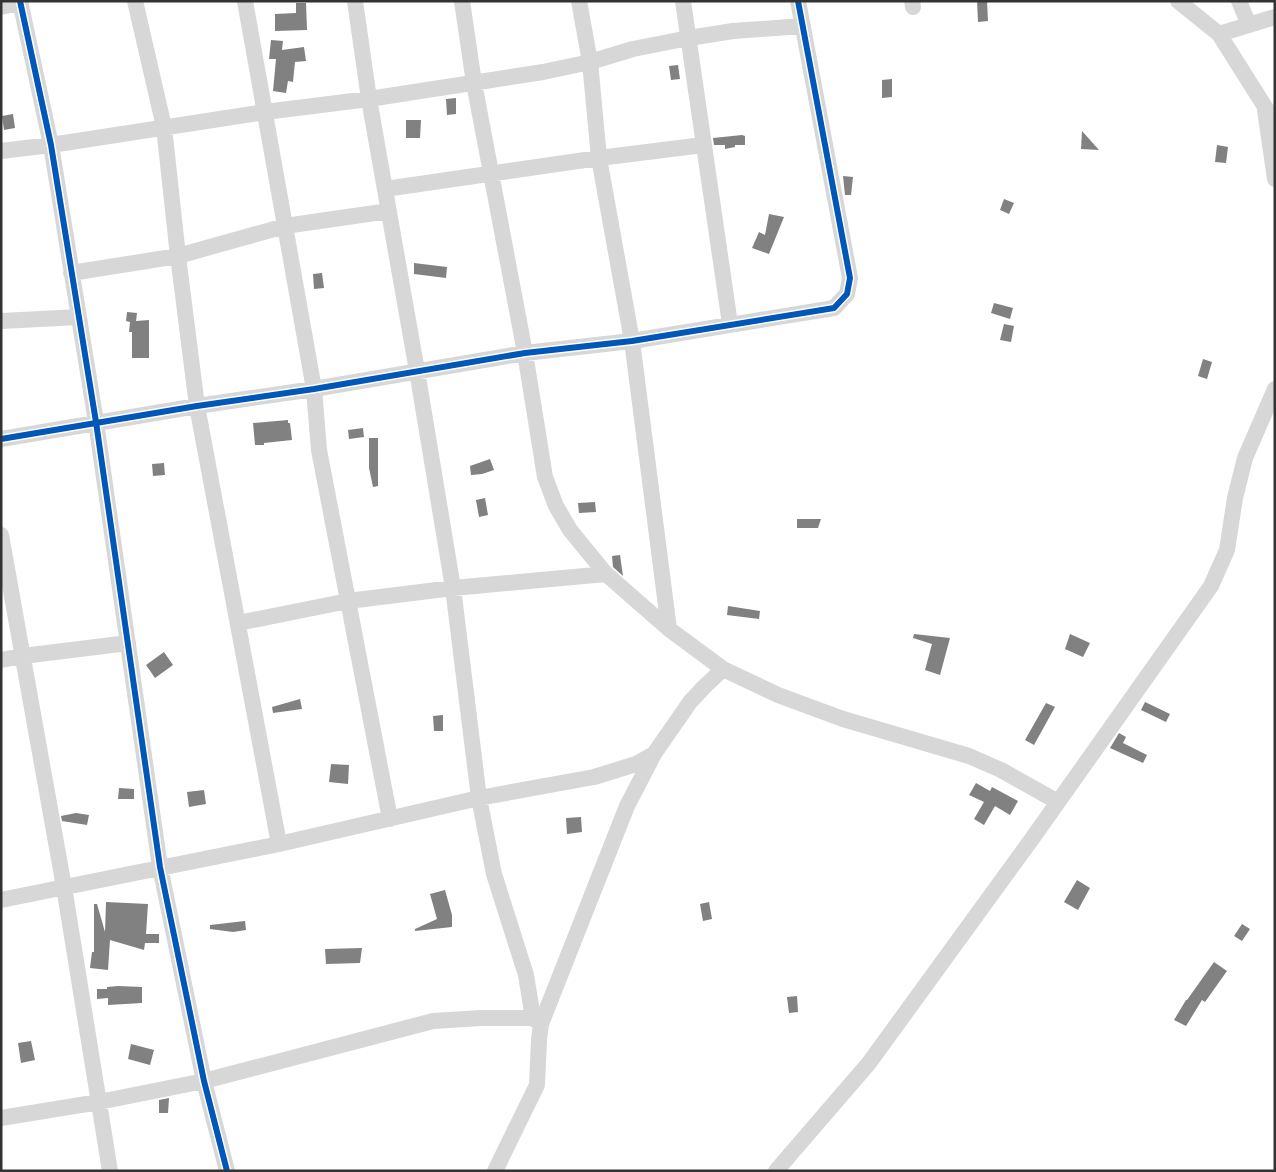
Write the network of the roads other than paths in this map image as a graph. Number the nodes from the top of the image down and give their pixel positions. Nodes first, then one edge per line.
1 (136, 1) edge
2 (245, 1) edge
3 (355, 1) edge
4 (462, 1) edge
5 (579, 1) edge
6 (683, 1) edge
7 (798, 1) edge
8 (1178, 1) edge
9 (1239, 1) edge
10 (20, 2) edge
11 (1, 7) edge
12 (1275, 17) edge
13 (1249, 25) junction
14 (803, 26) junction
15 (1219, 34) junction
16 (689, 38) junction
17 (590, 62) junction
18 (474, 83) junction
19 (369, 100) junction
20 (1265, 107) junction
21 (265, 112) junction
22 (1275, 121) edge
23 (164, 127) junction
24 (51, 145) junction
25 (703, 145) junction
26 (1, 151) edge
27 (599, 158) junction
28 (492, 174) junction
29 (1275, 179) edge
30 (385, 189) junction
31 (388, 211) junction
32 (285, 226) junction
33 (178, 256) junction
34 (72, 274) junction
35 (78, 317) junction
36 (1, 321) edge
37 (730, 324) junction
38 (632, 341) junction
39 (525, 354) junction
40 (417, 371) junction
41 (314, 389) junction
42 (1275, 389) edge
43 (197, 406) junction
44 (96, 422) junction
45 (1, 438) edge
46 (1, 535) edge
47 (606, 574) junction
48 (453, 588) junction
49 (348, 601) junction
50 (238, 623) junction
51 (669, 629) junction
52 (128, 643) junction
53 (23, 656) junction
54 (1, 660) edge
55 (723, 669) junction
56 (654, 754) junction
57 (480, 798) junction
58 (1058, 802) junction
59 (390, 820) junction
60 (279, 844) junction
61 (160, 867) junction
62 (64, 887) junction
63 (1, 900) edge
64 (537, 1021) junction
65 (204, 1081) junction
66 (99, 1102) junction
67 (1, 1118) edge
68 (110, 1171) edge
69 (227, 1171) edge
70 (495, 1171) edge
71 (776, 1171) edge

1 - 23 street
2 - 21 street
3 - 19 street
4 - 18 street
5 - 17 street
6 - 16 street
7 - 14 street
8 - 15 street
9 - 13 street
10 - 11 street
10 - 24 street
12 - 13 street
13 - 15 street
14 - 16 street
14 - 37 street
15 - 20 street
16 - 17 street
16 - 25 street
17 - 18 street
17 - 27 street
18 - 19 street
18 - 28 street
19 - 21 street
19 - 30 street
20 - 22 street
20 - 29 street
21 - 23 street
21 - 32 street
23 - 24 street
23 - 33 street
24 - 26 street
24 - 34 street
25 - 27 street
25 - 37 street
27 - 28 street
27 - 38 street
28 - 30 street
28 - 39 street
30 - 31 street
31 - 32 street
31 - 40 street
32 - 33 street
32 - 41 street
33 - 34 street
33 - 43 street
34 - 35 street
35 - 36 street
35 - 44 street
37 - 38 street
38 - 39 street
38 - 51 street
39 - 40 street
39 - 47 street
40 - 41 street
40 - 48 street
41 - 43 street
41 - 49 street
42 - 58 street
43 - 44 street
43 - 50 street
44 - 45 street
44 - 52 street
46 - 53 street
47 - 48 street
47 - 51 street
48 - 49 street
48 - 57 street
49 - 50 street
49 - 59 street
50 - 60 street
51 - 55 street
52 - 53 street
52 - 61 street
53 - 54 street
53 - 62 street
55 - 56 street
55 - 58 street
56 - 57 street
56 - 64 street
57 - 59 street
57 - 64 street
58 - 71 street
59 - 60 street
60 - 61 street
61 - 62 street
61 - 65 street
62 - 63 street
62 - 66 street
64 - 65 street
64 - 70 street
65 - 66 street
65 - 69 street
66 - 67 street
66 - 68 street

